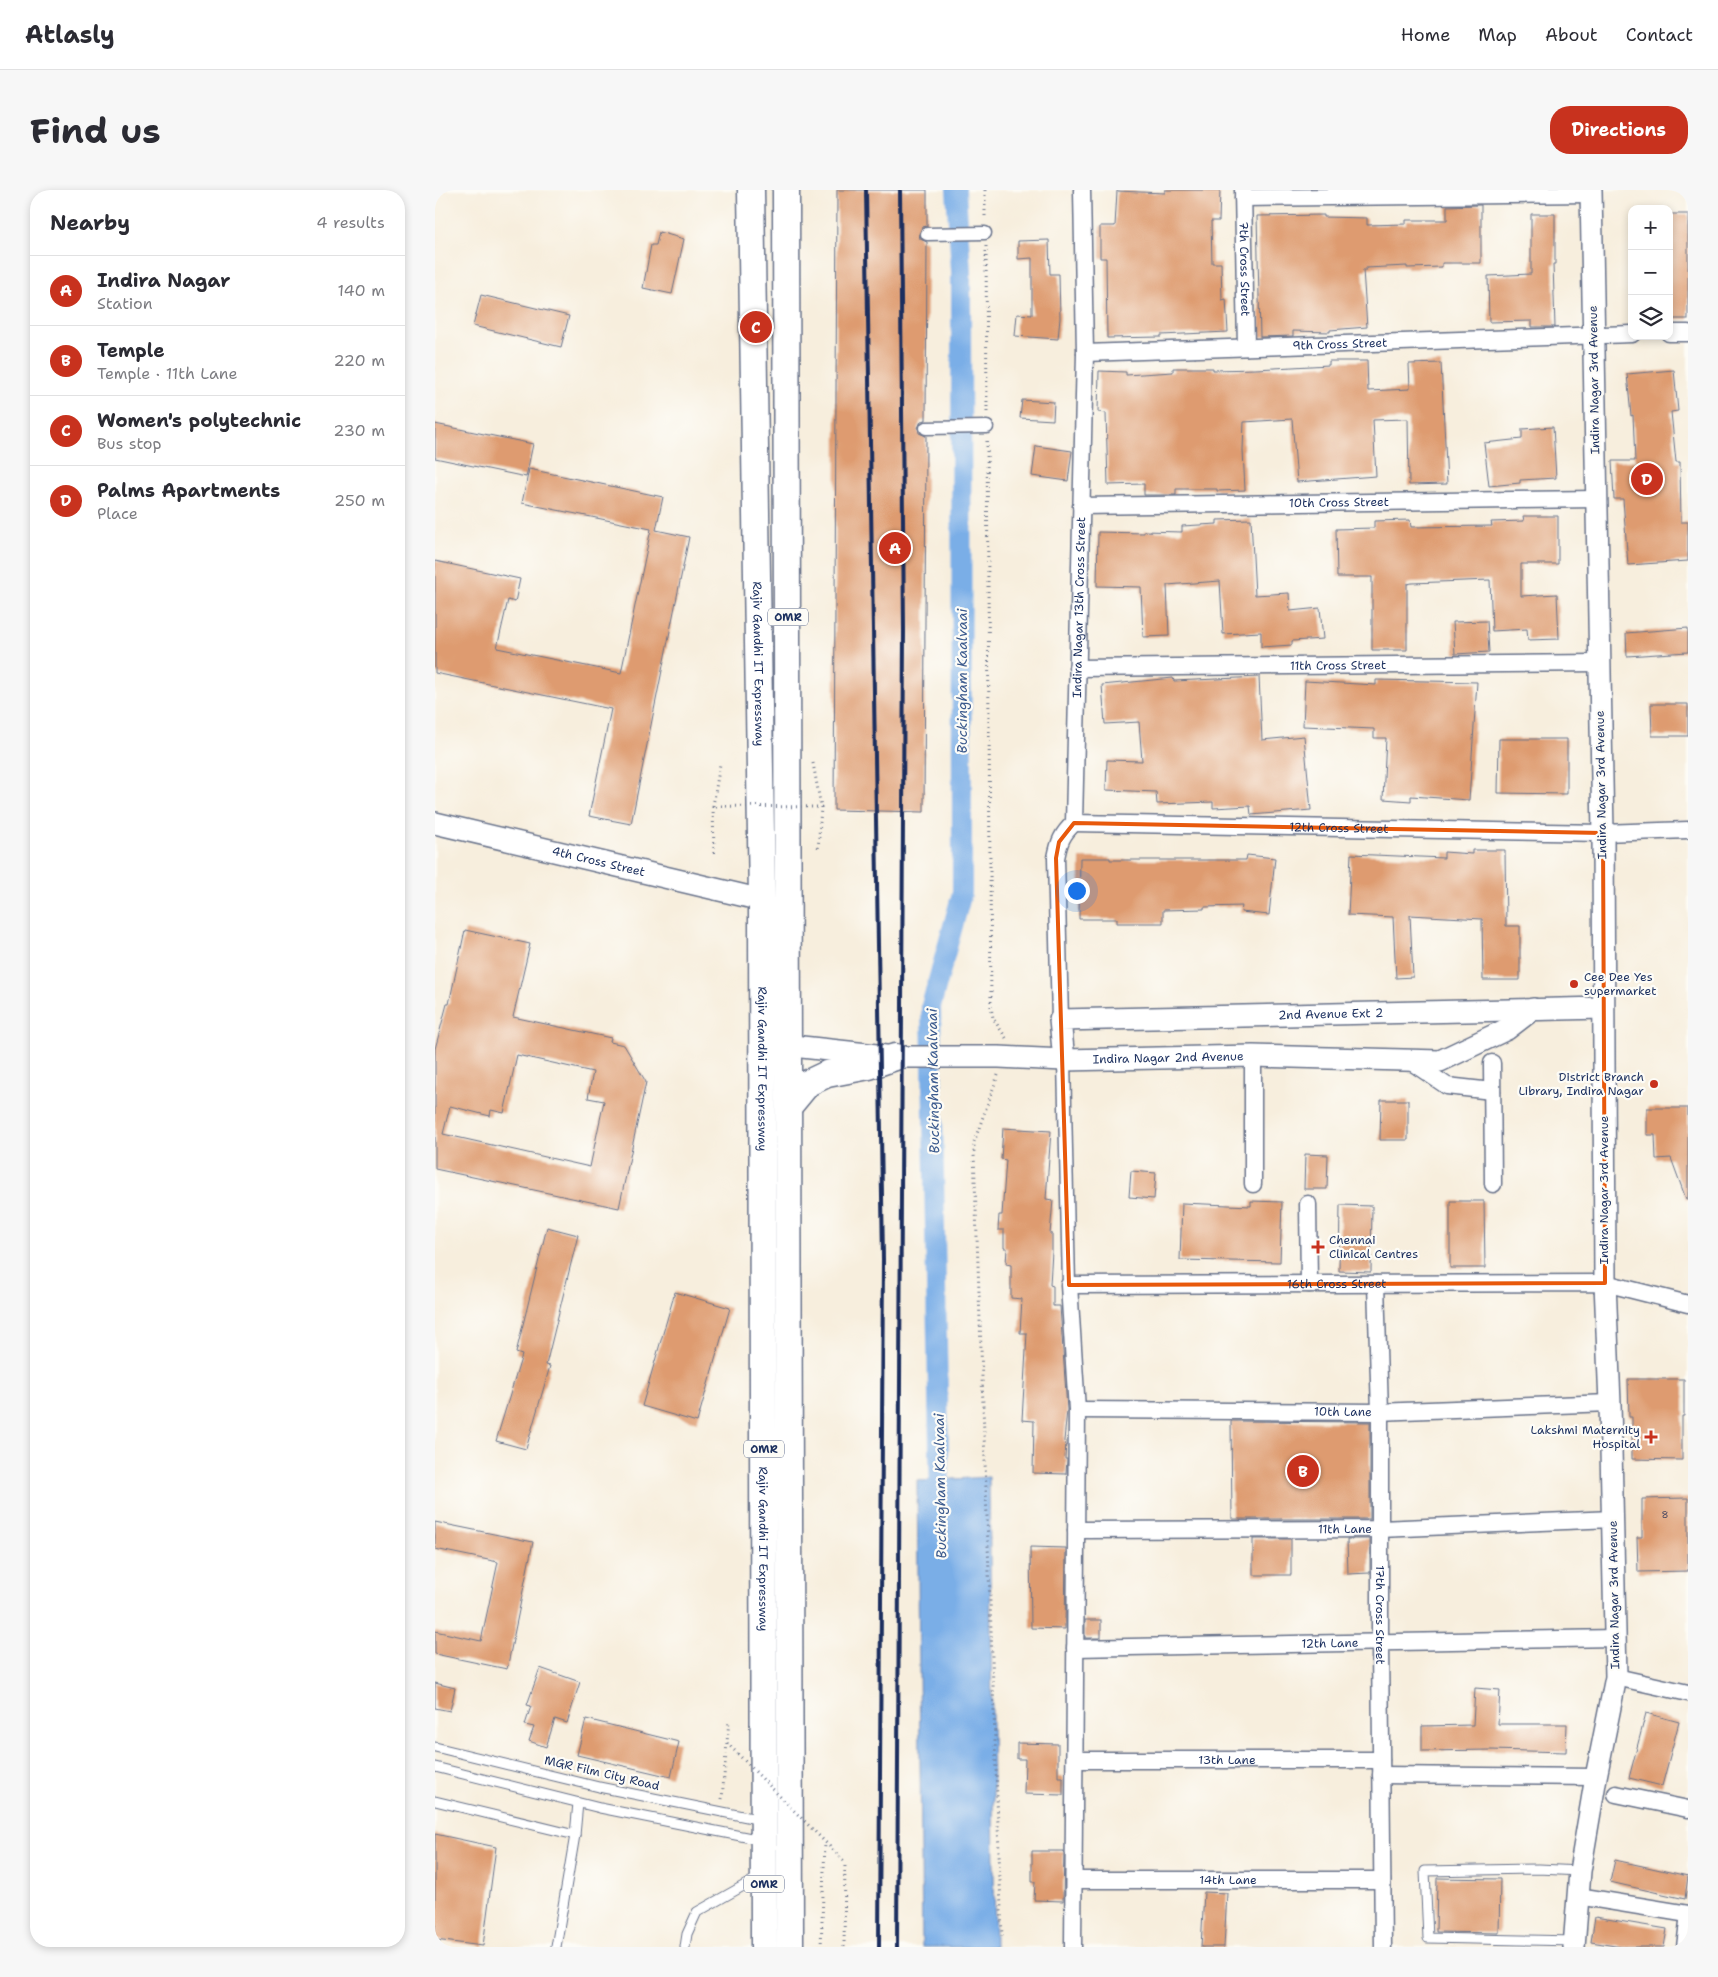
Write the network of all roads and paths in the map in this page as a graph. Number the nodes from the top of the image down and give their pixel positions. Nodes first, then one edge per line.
1 (751, 190) edge
2 (786, 190) edge
3 (1082, 190) edge
4 (1591, 192) edge
5 (1436, 193) edge
6 (1243, 194) edge
7 (985, 233) dead end
8 (927, 234) dead end
9 (1688, 333) edge
10 (1628, 334) edge
11 (1673, 334) edge
12 (1594, 335) junction
13 (1246, 347) junction
14 (1085, 352) junction
15 (987, 427) dead end
16 (926, 428) dead end
17 (1596, 499) junction
18 (1081, 506) junction
19 (1599, 663) junction
20 (1077, 668) junction
21 (813, 763) dead end
22 (720, 764) dead end
23 (713, 806) junction
24 (821, 806) junction
25 (435, 822) edge
26 (1074, 824) junction
27 (1688, 830) edge
28 (1603, 833) junction
29 (818, 851) dead end
30 (714, 853) dead end
31 (762, 900) junction
32 (1603, 1008) junction
33 (1533, 1009) junction
34 (1060, 1020) junction
35 (763, 1044) junction
36 (789, 1045) junction
37 (1253, 1056) junction
38 (895, 1057) junction
39 (1064, 1060) junction
40 (1411, 1061) junction
41 (1492, 1063) dead end
42 (1492, 1091) junction
43 (789, 1106) junction
44 (1253, 1184) dead end
45 (1493, 1184) dead end
46 (1308, 1204) dead end
47 (1605, 1283) junction
48 (1309, 1284) junction
49 (1376, 1284) junction
50 (1069, 1285) junction
51 (1688, 1304) edge
52 (1610, 1403) junction
53 (1077, 1410) junction
54 (1380, 1412) junction
55 (1613, 1520) junction
56 (1380, 1529) junction
57 (1076, 1530) junction
58 (1615, 1638) junction
59 (1379, 1644) junction
60 (1075, 1648) junction
61 (1616, 1677) junction
62 (1688, 1693) edge
63 (729, 1720) dead end
64 (727, 1743) junction
65 (435, 1747) edge
66 (1075, 1760) junction
67 (435, 1767) edge
68 (1381, 1768) junction
69 (1596, 1777) junction
70 (1616, 1794) dead end
71 (435, 1802) edge
72 (578, 1802) junction
73 (1688, 1809) edge
74 (721, 1812) junction
75 (764, 1830) junction
76 (575, 1834) junction
77 (825, 1843) junction
78 (1580, 1871) junction
79 (764, 1874) junction
80 (1074, 1880) junction
81 (1382, 1880) junction
82 (1578, 1896) junction
83 (1688, 1914) edge
84 (1688, 1922) edge
85 (1574, 1944) edge
86 (557, 1947) edge
87 (685, 1947) edge
88 (764, 1947) edge
89 (790, 1947) edge
90 (821, 1947) edge
91 (843, 1947) edge
92 (1073, 1947) edge
93 (1383, 1947) edge
94 (1685, 1947) edge

1 - 31 main road, Rajiv Gandhi IT Expressway / OMR
2 - 36 main road, Rajiv Gandhi IT Expressway / OMR
3 - 14 street, Indira Nagar 13th Cross Street
4 - 5 street
4 - 12 street, Indira Nagar 3rd Avenue
5 - 6 street
6 - 13 street, 7th Cross Street
7 - 8 street
9 - 11 street
10 - 12 street, 9th Cross Street
12 - 13 street, 9th Cross Street
12 - 17 street, Indira Nagar 3rd Avenue
13 - 14 street, 9th Cross Street
14 - 18 street, Indira Nagar 13th Cross Street
15 - 16 street
17 - 18 street, 10th Cross Street
17 - 19 street, Indira Nagar 3rd Avenue
18 - 20 street, Indira Nagar 13th Cross Street
19 - 20 street, 11th Cross Street
19 - 28 street, Indira Nagar 3rd Avenue
20 - 26 street, Indira Nagar 13th Cross Street
21 - 24 path
22 - 23 path
23 - 24 path, bridge
23 - 30 path, bridge
24 - 29 path, bridge
25 - 31 street, 4th Cross Street
26 - 28 street, 12th Cross Street
26 - 34 street
27 - 28 street, 12th Cross Street
28 - 32 street, Indira Nagar 3rd Avenue
31 - 35 main road, Rajiv Gandhi IT Expressway / OMR
32 - 33 street, 2nd Avenue Ext 2
32 - 47 street, Indira Nagar 3rd Avenue
33 - 34 street, 2nd Avenue Ext 2
33 - 40 street, Indira Nagar 2nd Avenue
34 - 39 street
35 - 36 street, Indira Nagar 2nd Avenue
35 - 75 main road, Rajiv Gandhi IT Expressway / OMR
36 - 38 street, Indira Nagar 2nd Avenue
36 - 43 main road, Rajiv Gandhi IT Expressway / OMR
37 - 39 street, Indira Nagar 2nd Avenue
37 - 40 street, Indira Nagar 2nd Avenue
37 - 44 street
38 - 39 street, Indira Nagar 2nd Avenue
38 - 43 main road
39 - 50 street
40 - 42 street
41 - 42 street
42 - 45 street
43 - 89 main road, Rajiv Gandhi IT Expressway / OMR
46 - 48 street
47 - 49 street, 16th Cross Street
47 - 51 street, 16th Cross Street
47 - 52 street, Indira Nagar 3rd Avenue
48 - 49 street, 16th Cross Street
48 - 50 street, 16th Cross Street
49 - 54 street, 17th Cross Street
50 - 53 street
52 - 54 street, 10th Lane
52 - 55 street, Indira Nagar 3rd Avenue
53 - 54 street, 10th Lane
53 - 57 street
54 - 56 street, 17th Cross Street
55 - 56 street, 11th Lane
55 - 58 street, Indira Nagar 3rd Avenue
56 - 57 street, 11th Lane
56 - 59 street, 17th Cross Street
57 - 60 street
58 - 59 street, 12th Lane
58 - 61 street, Indira Nagar 3rd Avenue
59 - 60 street, 12th Lane
59 - 68 street, 17th Cross Street
60 - 66 street
61 - 62 street
61 - 69 street, Indira Nagar 3rd Avenue
63 - 64 path
64 - 74 path
64 - 77 path, bridge
65 - 74 lane, MGR Film City Road
66 - 68 street, 13th Lane
66 - 80 street
67 - 72 lane
68 - 69 street, 13th Lane
68 - 81 street, 17th Cross Street
69 - 78 street, Indira Nagar 3rd Avenue
70 - 73 street
71 - 76 lane
72 - 75 lane
72 - 76 lane
74 - 75 lane, MGR Film City Road
75 - 79 main road, Rajiv Gandhi IT Expressway / OMR
76 - 86 lane
77 - 90 path
77 - 91 path, bridge
78 - 82 street, Indira Nagar 3rd Avenue
78 - 85 lane
79 - 87 lane
79 - 88 main road, Rajiv Gandhi IT Expressway / OMR
80 - 81 street, 14th Lane
80 - 92 street
81 - 93 street, 17th Cross Street
82 - 83 street
82 - 85 street, Indira Nagar 3rd Avenue
84 - 94 street

